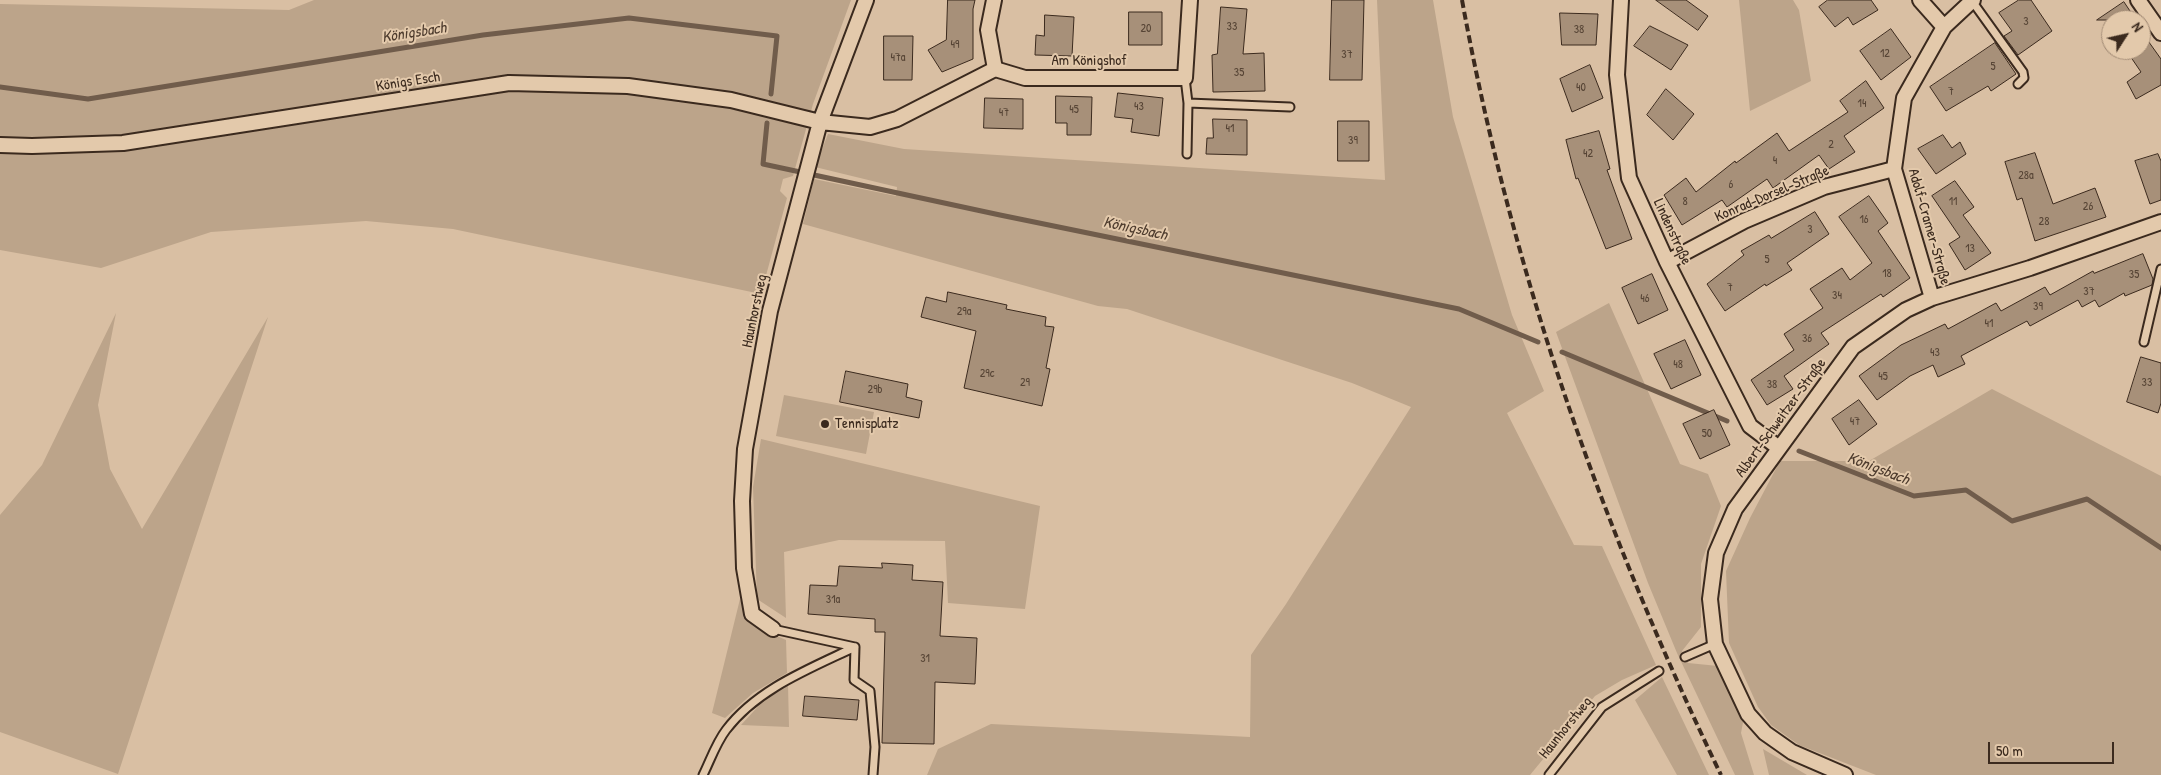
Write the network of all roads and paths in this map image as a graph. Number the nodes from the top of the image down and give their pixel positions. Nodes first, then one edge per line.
1 (866, 0) edge
2 (994, 0) edge
3 (1190, 0) edge
4 (1621, 0) edge
5 (1920, 0) edge
6 (1973, 0) edge
7 (2138, 0) edge
8 (1944, 27) junction
9 (2161, 33) edge
10 (995, 69) junction
11 (1185, 78) junction
12 (2018, 84) dead end
13 (1188, 103) junction
14 (1290, 107) dead end
15 (820, 122) junction
16 (0, 145) edge
17 (1187, 154) dead end
18 (1894, 169) junction
19 (2161, 222) edge
20 (1667, 262) junction
21 (2161, 269) edge
22 (1932, 298) junction
23 (2144, 342) dead end
24 (1779, 448) junction
25 (773, 629) joint
26 (1714, 644) junction
27 (855, 647) junction
28 (1685, 656) dead end
29 (1659, 671) dead end
30 (703, 775) edge
31 (873, 775) edge
32 (1549, 775) edge
33 (1845, 775) edge

1 - 15 street, Haunhorstweg
2 - 10 street
3 - 11 street
4 - 20 street, Lindenstraße
5 - 8 street
6 - 8 street, Adolf-Cramer-Straße
6 - 12 lane
7 - 9 street
8 - 18 street, Adolf-Cramer-Straße
10 - 11 street, Am Königshof
10 - 15 street
11 - 13 lane
13 - 14 lane
13 - 17 lane
15 - 16 street, Königs Esch
15 - 25 street, Haunhorstweg
18 - 20 street, Konrad-Dorsel-Straße
18 - 22 street, Adolf-Cramer-Straße
19 - 22 street, Albert-Schweitzer-Straße
20 - 24 street, Lindenstraße
21 - 23 lane
22 - 24 street, Albert-Schweitzer-Straße
24 - 26 street, Albert-Schweitzer-Straße
25 - 27 lane
26 - 28 lane
26 - 33 street, Albert-Schweitzer-Straße
27 - 30 lane
27 - 31 lane
29 - 32 lane, Haunhorstweg

